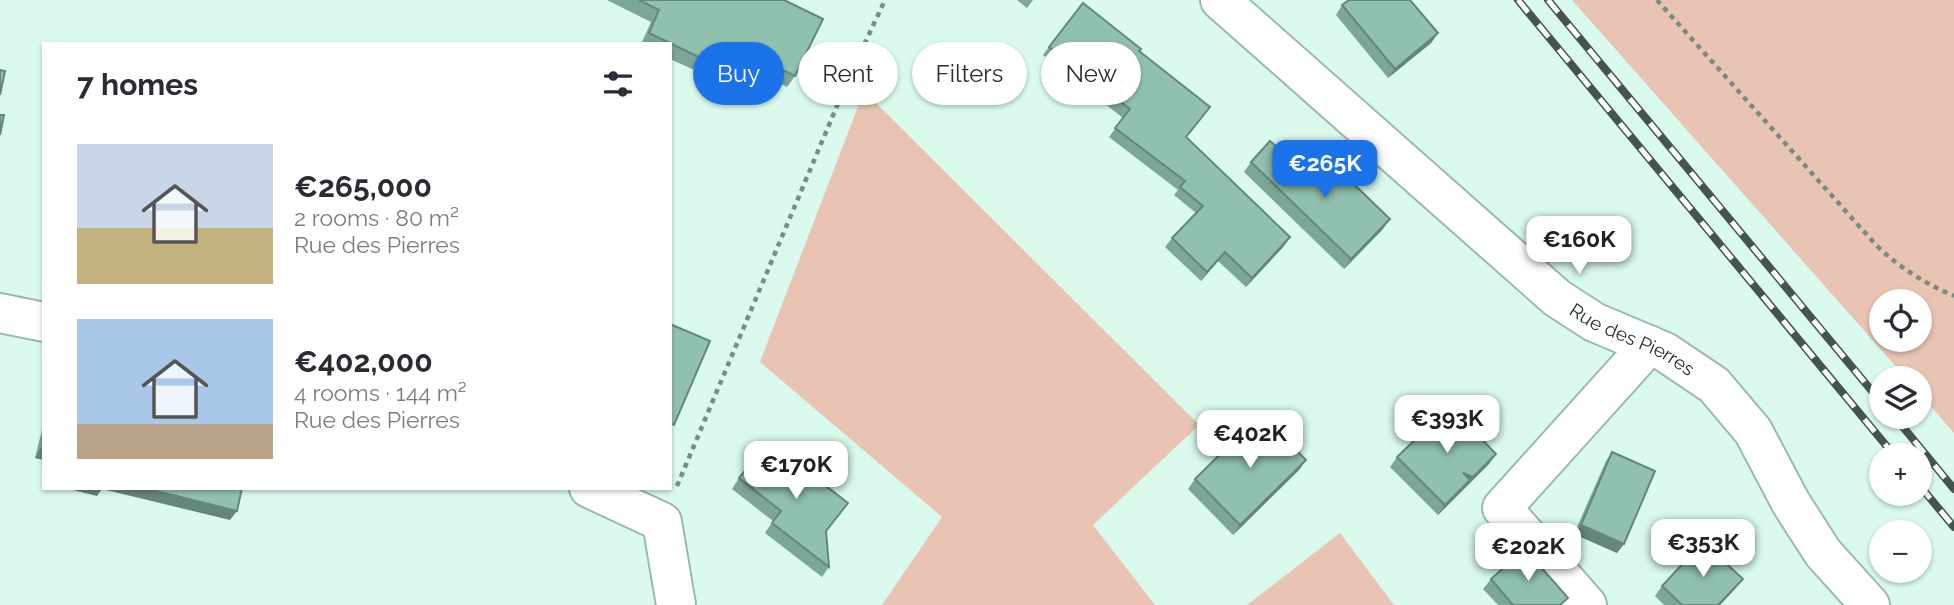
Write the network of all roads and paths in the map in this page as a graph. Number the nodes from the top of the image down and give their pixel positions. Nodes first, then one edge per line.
1 (886, 0) edge
2 (1220, 0) edge
3 (1657, 0) edge
4 (1954, 296) edge
5 (0, 313) edge
6 (42, 322) edge
7 (1649, 345) junction
8 (593, 490) edge
9 (662, 522) junction
10 (676, 605) edge
11 (1587, 605) edge
12 (1870, 605) edge

1 - 9 path
2 - 7 street, Rue des Pierres
3 - 4 path
5 - 6 street
7 - 11 street
7 - 12 street, Rue des Pierres
8 - 9 street
9 - 10 street

